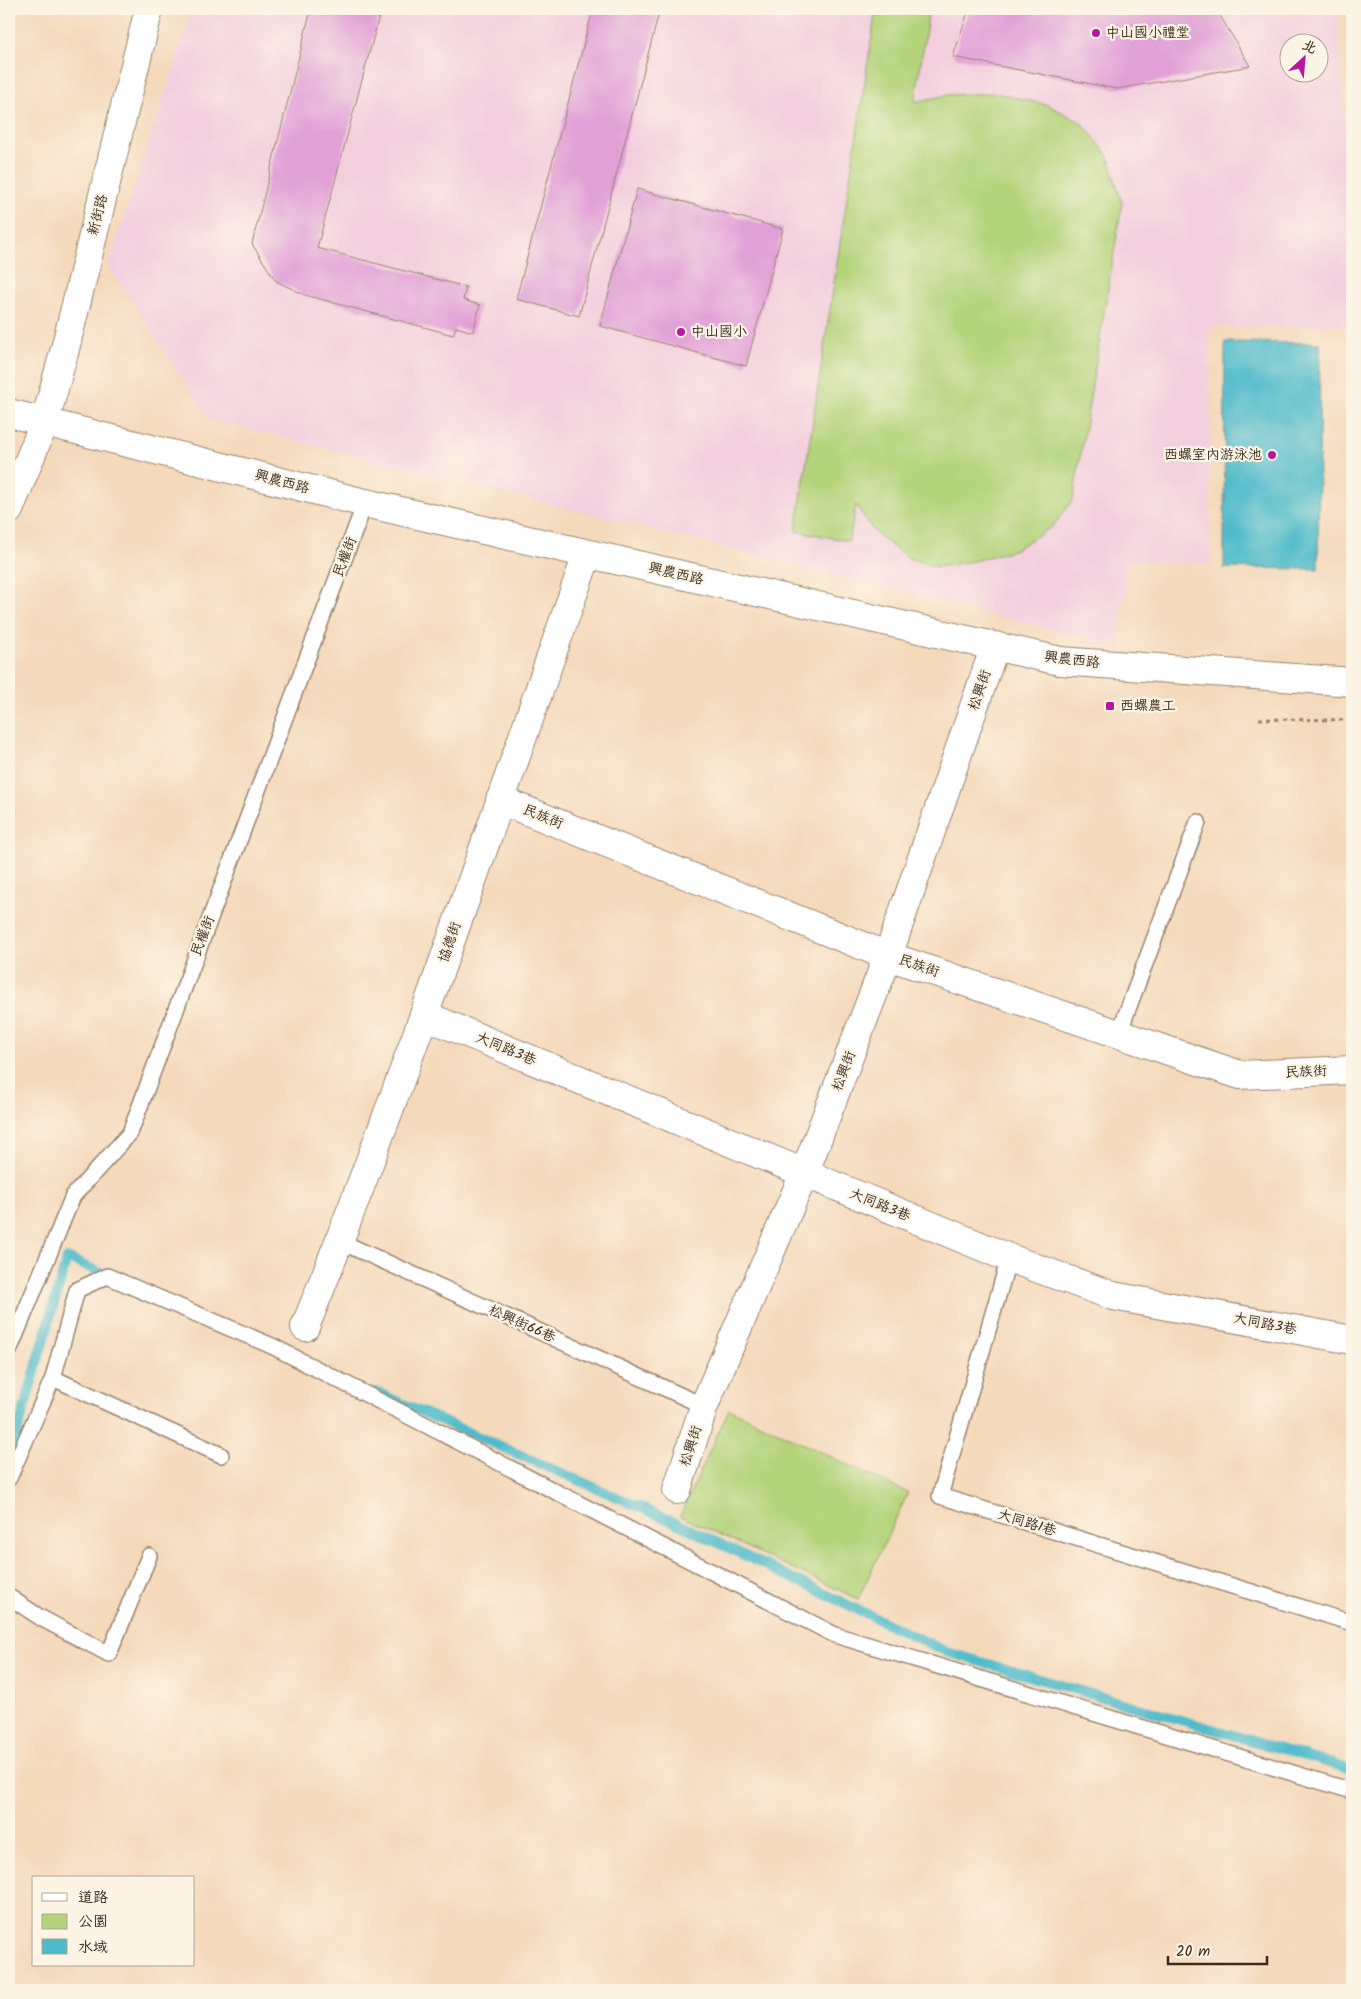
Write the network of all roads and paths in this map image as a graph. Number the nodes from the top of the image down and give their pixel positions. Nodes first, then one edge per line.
1 (149, 9) edge
2 (9, 413) edge
3 (45, 421) junction
4 (365, 504) junction
5 (9, 510) edge
6 (587, 554) junction
7 (995, 646) junction
8 (1352, 682) edge
9 (1259, 719) dead end
10 (1352, 720) edge
11 (500, 800) junction
12 (1198, 822) dead end
13 (888, 956) junction
14 (424, 1014) junction
15 (1119, 1033) junction
16 (1352, 1070) edge
17 (804, 1174) junction
18 (339, 1241) junction
19 (1009, 1258) junction
20 (304, 1326) dead end
21 (1352, 1340) edge
22 (9, 1351) edge
23 (53, 1378) junction
24 (704, 1406) junction
25 (221, 1455) dead end
26 (9, 1478) edge
27 (677, 1490) dead end
28 (149, 1556) dead end
29 (9, 1597) edge
30 (1352, 1622) edge
31 (1352, 1791) edge

1 - 3 street, 新街路
2 - 3 street, 興農西路
3 - 4 street, 興農西路
3 - 5 street, 新街路
4 - 6 street, 興農西路
4 - 22 lane, 民權街
6 - 7 street, 興農西路
6 - 11 street, 協德街
7 - 8 street, 興農西路
7 - 13 street, 松興街
9 - 10 path
11 - 13 street, 民族街
11 - 14 street, 協德街
12 - 15 lane
13 - 15 street, 民族街
13 - 17 street, 松興街
14 - 17 street, 大同路3巷
14 - 18 street, 協德街
15 - 16 street, 民族街
17 - 19 street, 大同路3巷
17 - 24 street, 松興街
18 - 20 street, 協德街
18 - 24 lane, 松興街66巷
19 - 21 street, 大同路3巷
19 - 30 lane, 大同路1巷
23 - 25 lane
23 - 26 lane
23 - 31 lane
24 - 27 street, 松興街
28 - 29 lane

